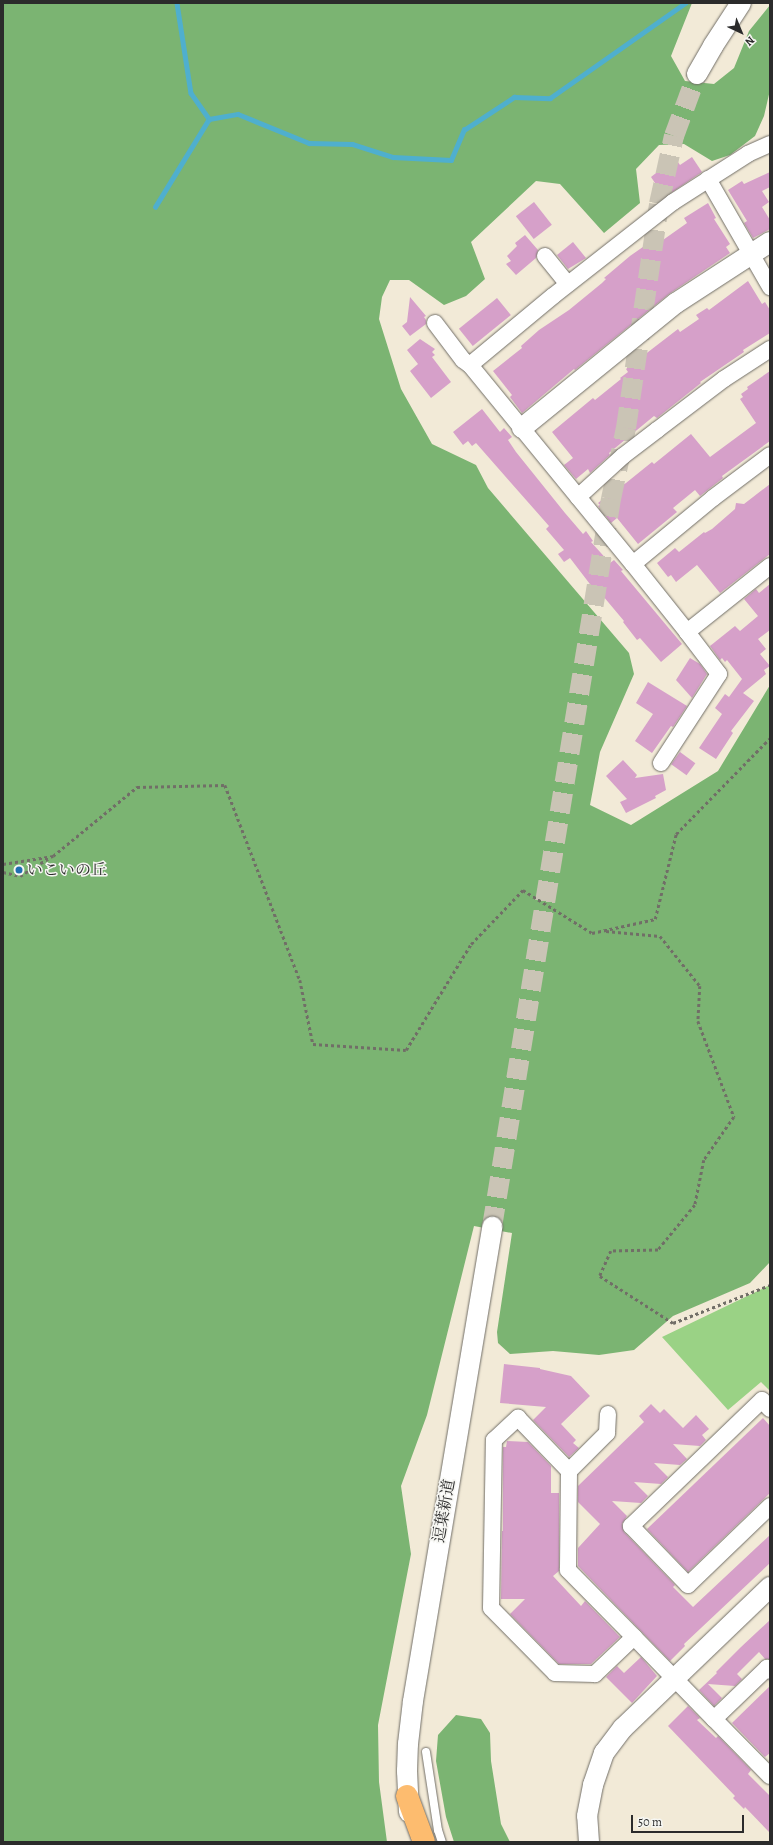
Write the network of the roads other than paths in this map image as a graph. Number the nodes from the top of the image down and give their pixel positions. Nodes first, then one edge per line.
1 (741, 3) edge
2 (697, 74) tunnel mouth
3 (770, 144) edge
4 (708, 179) junction
5 (770, 242) edge
6 (750, 253) junction
7 (545, 256) dead end
8 (568, 284) junction
9 (770, 287) edge
10 (435, 323) dead end
11 (770, 349) edge
12 (470, 365) junction
13 (522, 428) junction
14 (770, 455) edge
15 (578, 497) junction
16 (632, 564) junction
17 (770, 566) edge
18 (686, 632) junction
19 (661, 763) dead end
20 (492, 1227) tunnel mouth
21 (770, 1409) edge
22 (608, 1414) dead end
23 (569, 1471) junction
24 (770, 1506) edge
25 (770, 1587) edge
26 (634, 1637) junction
27 (770, 1671) edge
28 (675, 1679) junction
29 (714, 1719) junction
30 (426, 1752) dead end
31 (770, 1776) edge
32 (408, 1796) junction
33 (414, 1842) edge
34 (419, 1842) edge
35 (424, 1842) edge
36 (442, 1842) edge
37 (589, 1842) edge

1 - 2 street
3 - 4 street
4 - 6 street
4 - 8 street
5 - 6 street
6 - 9 street
6 - 13 street
7 - 8 street
8 - 12 street
10 - 12 street
11 - 15 street
12 - 13 street
13 - 15 street
14 - 16 street
15 - 16 street
16 - 18 street
17 - 18 street
18 - 19 street
20 - 32 street, 逗葉新道
21 - 24 street
22 - 23 street
23 - 26 street
23 - 26 street
25 - 28 street
26 - 28 street
27 - 29 street
28 - 29 street
28 - 37 street
29 - 31 street
30 - 36 lane
32 - 33 street, 逗葉新道
32 - 34 street, 逗葉新道
32 - 35 highway

